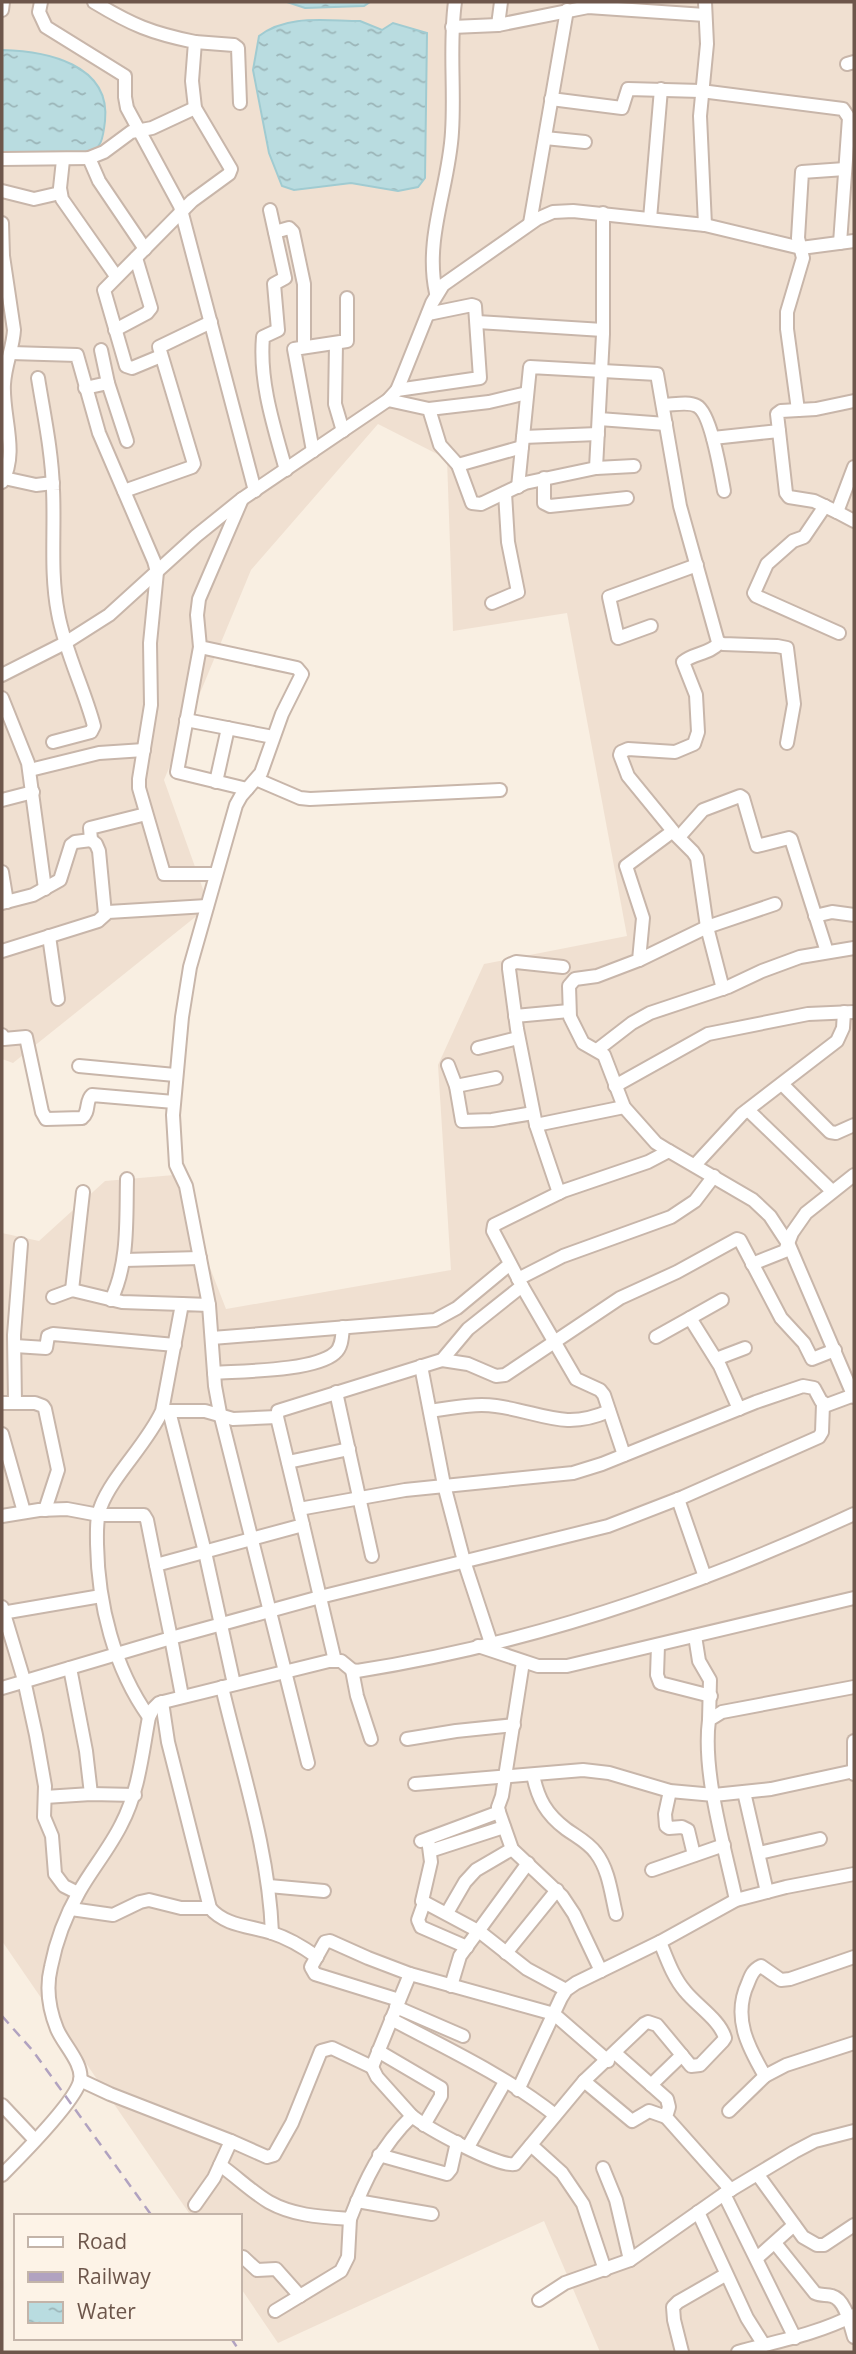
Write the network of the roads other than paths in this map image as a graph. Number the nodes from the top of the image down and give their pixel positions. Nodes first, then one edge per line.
1 (4, 2) edge
2 (41, 2) edge
3 (94, 2) edge
4 (455, 2) edge
5 (501, 2) edge
6 (705, 2) edge
7 (581, 5) edge
8 (2, 10) edge
9 (567, 10) junction
10 (705, 15) junction
11 (498, 25) junction
12 (452, 27) junction
13 (194, 42) junction
14 (661, 89) junction
15 (701, 92) junction
16 (551, 99) junction
17 (240, 103) dead end
18 (195, 108) junction
19 (139, 131) junction
20 (545, 138) junction
21 (585, 142) dead end
22 (89, 158) junction
23 (2, 159) edge
24 (63, 160) junction
25 (845, 169) junction
26 (849, 185) edge
27 (2, 191) edge
28 (60, 193) junction
29 (270, 210) dead end
30 (182, 214) junction
31 (603, 214) junction
32 (650, 219) junction
33 (2, 223) edge
34 (530, 223) junction
35 (705, 225) junction
36 (275, 232) junction
37 (854, 241) edge
38 (840, 243) junction
39 (801, 248) junction
40 (140, 254) junction
41 (116, 276) junction
42 (436, 293) junction
43 (347, 298) dead end
44 (428, 314) junction
45 (211, 322) junction
46 (477, 322) junction
47 (115, 330) junction
48 (603, 330) junction
49 (336, 344) junction
50 (304, 347) junction
51 (101, 350) dead end
52 (11, 353) junction
53 (161, 356) junction
54 (601, 370) junction
55 (38, 378) dead end
56 (108, 383) junction
57 (85, 388) junction
58 (527, 393) junction
59 (392, 395) junction
60 (854, 401) edge
61 (663, 405) junction
62 (429, 409) junction
63 (798, 410) junction
64 (599, 419) junction
65 (666, 424) junction
66 (343, 431) junction
67 (779, 431) junction
68 (598, 434) junction
69 (713, 438) junction
70 (127, 441) dead end
71 (522, 442) junction
72 (313, 451) junction
73 (458, 465) junction
74 (634, 466) dead end
75 (854, 467) edge
76 (596, 468) junction
77 (286, 470) junction
78 (544, 478) junction
79 (3, 480) edge
80 (53, 483) junction
81 (518, 487) junction
82 (124, 491) junction
83 (255, 491) junction
84 (724, 491) dead end
85 (505, 493) junction
86 (627, 498) dead end
87 (242, 499) junction
88 (831, 509) junction
89 (854, 521) edge
90 (697, 565) junction
91 (157, 572) junction
92 (492, 603) dead end
93 (651, 626) dead end
94 (839, 633) dead end
95 (65, 643) junction
96 (719, 643) junction
97 (200, 647) junction
98 (2, 675) edge
99 (2, 698) edge
100 (186, 720) junction
101 (228, 728) junction
102 (273, 737) junction
103 (53, 742) dead end
104 (788, 743) dead end
105 (144, 750) junction
106 (30, 770) junction
107 (258, 780) junction
108 (216, 782) junction
109 (247, 789) junction
110 (500, 790) dead end
111 (33, 792) junction
112 (2, 800) edge
113 (146, 814) junction
114 (676, 834) junction
115 (91, 840) junction
116 (2, 872) edge
117 (216, 874) junction
118 (45, 888) junction
119 (4, 902) edge
120 (775, 904) dead end
121 (206, 905) junction
122 (105, 914) junction
123 (854, 915) edge
124 (815, 916) junction
125 (707, 927) junction
126 (49, 936) junction
127 (854, 948) edge
128 (2, 951) edge
129 (827, 952) junction
130 (639, 960) junction
131 (563, 967) dead end
132 (723, 989) junction
133 (58, 999) dead end
134 (569, 1011) junction
135 (849, 1012) edge
136 (515, 1016) junction
137 (2, 1035) edge
138 (518, 1038) junction
139 (478, 1048) dead end
140 (597, 1050) junction
141 (448, 1065) dead end
142 (79, 1066) dead end
143 (175, 1075) junction
144 (496, 1078) dead end
145 (782, 1084) junction
146 (456, 1086) junction
147 (615, 1086) junction
148 (174, 1102) junction
149 (624, 1107) junction
150 (748, 1110) junction
151 (535, 1119) junction
152 (854, 1125) edge
153 (669, 1152) junction
154 (695, 1165) junction
155 (854, 1175) edge
156 (714, 1176) junction
157 (127, 1179) dead end
158 (832, 1191) junction
159 (83, 1192) dead end
160 (559, 1193) junction
161 (21, 1244) dead end
162 (789, 1245) junction
163 (200, 1258) junction
164 (124, 1260) junction
165 (510, 1264) junction
166 (752, 1264) junction
167 (520, 1282) junction
168 (72, 1290) junction
169 (53, 1297) dead end
170 (111, 1300) junction
171 (722, 1300) dead end
172 (182, 1304) junction
173 (209, 1305) junction
174 (690, 1318) junction
175 (343, 1327) junction
176 (656, 1337) dead end
177 (212, 1338) junction
178 (552, 1342) junction
179 (175, 1345) junction
180 (15, 1346) junction
181 (746, 1348) dead end
182 (835, 1350) junction
183 (716, 1359) junction
184 (442, 1360) junction
185 (421, 1366) junction
186 (214, 1373) junction
187 (336, 1392) junction
188 (854, 1396) edge
189 (8, 1403) edge
190 (823, 1404) junction
191 (739, 1409) junction
192 (165, 1411) junction
193 (430, 1411) junction
194 (609, 1411) junction
195 (221, 1415) junction
196 (277, 1417) junction
197 (2, 1434) edge
198 (349, 1450) junction
199 (624, 1455) junction
200 (288, 1462) junction
201 (444, 1485) junction
202 (360, 1497) junction
203 (678, 1499) junction
204 (299, 1509) junction
205 (45, 1510) junction
206 (24, 1513) junction
207 (854, 1514) edge
208 (99, 1515) junction
209 (2, 1516) edge
210 (303, 1525) junction
211 (253, 1540) junction
212 (205, 1552) junction
213 (372, 1556) dead end
214 (464, 1561) junction
215 (156, 1565) junction
216 (705, 1577) junction
217 (101, 1596) junction
218 (320, 1597) junction
219 (854, 1598) edge
220 (2, 1610) edge
221 (269, 1611) junction
222 (221, 1624) junction
223 (695, 1636) junction
224 (171, 1638) junction
225 (484, 1644) junction
226 (658, 1646) junction
227 (118, 1655) junction
228 (335, 1661) junction
229 (523, 1662) junction
230 (70, 1668) junction
231 (352, 1670) junction
232 (283, 1672) junction
233 (24, 1680) junction
234 (228, 1686) junction
235 (854, 1687) edge
236 (2, 1688) edge
237 (182, 1696) junction
238 (711, 1696) junction
239 (162, 1702) junction
240 (149, 1717) junction
241 (709, 1720) junction
242 (514, 1726) junction
243 (371, 1739) dead end
244 (408, 1739) dead end
245 (854, 1741) edge
246 (308, 1763) dead end
247 (854, 1772) edge
248 (533, 1775) junction
249 (504, 1776) junction
250 (415, 1784) dead end
251 (670, 1791) junction
252 (744, 1792) junction
253 (91, 1794) junction
254 (135, 1795) junction
255 (714, 1795) junction
256 (45, 1797) junction
257 (499, 1812) junction
258 (504, 1827) junction
259 (820, 1839) dead end
260 (426, 1844) junction
261 (724, 1845) junction
262 (512, 1849) junction
263 (759, 1853) junction
264 (694, 1856) junction
265 (528, 1863) junction
266 (652, 1870) dead end
267 (854, 1874) edge
268 (269, 1886) junction
269 (557, 1890) junction
270 (324, 1891) dead end
271 (767, 1892) junction
272 (78, 1893) junction
273 (736, 1900) junction
274 (424, 1903) junction
275 (210, 1908) junction
276 (71, 1909) junction
277 (447, 1913) junction
278 (616, 1914) dead end
279 (480, 1932) junction
280 (272, 1933) junction
281 (660, 1942) junction
282 (467, 1947) junction
283 (506, 1952) junction
284 (317, 1956) junction
285 (854, 1957) edge
286 (601, 1971) junction
287 (410, 1974) junction
288 (451, 1986) junction
289 (566, 1990) junction
290 (395, 2009) junction
291 (554, 2014) junction
292 (463, 2036) dead end
293 (854, 2043) edge
294 (378, 2052) junction
295 (682, 2055) junction
296 (612, 2057) junction
297 (372, 2067) junction
298 (765, 2076) junction
299 (80, 2080) junction
300 (584, 2081) junction
301 (505, 2082) junction
302 (651, 2085) junction
303 (518, 2090) junction
304 (2, 2105) edge
305 (729, 2112) dead end
306 (555, 2115) junction
307 (412, 2116) junction
308 (666, 2117) junction
309 (424, 2125) junction
310 (854, 2131) edge
311 (35, 2140) junction
312 (231, 2141) junction
313 (463, 2145) junction
314 (531, 2145) junction
315 (379, 2155) junction
316 (220, 2165) junction
317 (603, 2168) dead end
318 (2, 2175) edge
319 (758, 2175) junction
320 (727, 2192) junction
321 (357, 2201) junction
322 (195, 2205) dead end
323 (698, 2212) junction
324 (432, 2214) dead end
325 (350, 2219) junction
326 (794, 2225) junction
327 (854, 2225) edge
328 (775, 2243) junction
329 (243, 2257) dead end
330 (757, 2258) junction
331 (630, 2260) junction
332 (605, 2270) junction
333 (725, 2274) junction
334 (300, 2296) junction
335 (538, 2300) dead end
336 (275, 2311) dead end
337 (851, 2316) edge
338 (854, 2337) edge
339 (795, 2338) junction
340 (764, 2345) junction
341 (682, 2352) edge
342 (740, 2352) edge

1 - 8 street
2 - 19 street
3 - 13 street
4 - 12 street
5 - 11 street
6 - 10 street
7 - 9 street
7 - 10 street
9 - 11 street
9 - 16 street
10 - 15 street
11 - 12 street
12 - 42 street
13 - 17 street
13 - 18 street
14 - 15 street
14 - 16 street
14 - 32 street
15 - 25 street
15 - 35 street
16 - 20 street
18 - 19 street
18 - 30 street
19 - 22 street
19 - 30 street
20 - 21 street
20 - 34 street
22 - 24 street
22 - 40 street
23 - 24 street
24 - 28 street
25 - 26 street
25 - 39 street
26 - 38 street
27 - 28 street
28 - 41 street
29 - 36 street
30 - 40 street
30 - 45 street
31 - 32 street
31 - 34 street
31 - 48 street
32 - 35 street
33 - 52 street
34 - 42 street
35 - 39 street
36 - 50 street
36 - 77 street
37 - 38 street
38 - 39 street
39 - 63 street
40 - 41 street
40 - 47 street
41 - 47 street
42 - 44 street
43 - 49 street
44 - 46 street
44 - 59 street
45 - 53 street
45 - 83 street
46 - 48 street
46 - 59 street
47 - 53 street
48 - 54 street
49 - 50 street
49 - 66 street
50 - 72 street
51 - 56 street
52 - 57 street
52 - 79 street
53 - 82 street
54 - 58 street
54 - 61 street
54 - 64 street
55 - 80 street
56 - 57 street
56 - 70 street
57 - 82 street
58 - 62 street
58 - 71 street
59 - 62 street
59 - 66 street
60 - 63 street
61 - 65 street
61 - 69 street
62 - 73 street
63 - 67 street
64 - 65 street
64 - 68 street
65 - 90 street
66 - 72 street
67 - 69 street
67 - 88 street
68 - 71 street
68 - 76 street
69 - 84 street
71 - 73 street
71 - 81 street
72 - 77 street
73 - 85 street
74 - 76 street
75 - 88 street
76 - 78 street
77 - 83 street
78 - 81 street
78 - 86 street
79 - 80 street
80 - 95 street
81 - 85 street
82 - 91 street
83 - 87 street
85 - 92 street
87 - 91 street
87 - 97 street
88 - 89 street
88 - 94 street
90 - 93 street
90 - 96 street
91 - 95 street
91 - 105 street
95 - 98 street
95 - 103 street
96 - 104 street
96 - 114 street
97 - 100 street
97 - 102 street
99 - 106 street
100 - 101 street
100 - 108 street
101 - 102 street
101 - 108 street
102 - 107 street
105 - 106 street
105 - 113 street
106 - 111 street
107 - 109 street
107 - 110 street
108 - 109 street
109 - 117 street
111 - 112 street
111 - 118 street
113 - 115 street
113 - 117 street
114 - 124 street
114 - 125 street
114 - 130 street
115 - 118 street
115 - 122 street
116 - 119 street
117 - 121 street
118 - 119 street
120 - 125 street
121 - 122 street
121 - 143 street
122 - 126 street
123 - 124 street
124 - 129 street
125 - 130 street
125 - 132 street
126 - 128 street
126 - 133 street
127 - 129 street
129 - 132 street
130 - 134 street
131 - 136 street
132 - 140 street
134 - 136 street
134 - 140 street
135 - 145 street
135 - 147 street
136 - 138 street
137 - 148 street
138 - 139 street
138 - 151 street
140 - 147 street
141 - 146 street
142 - 143 street
143 - 148 street
144 - 146 street
145 - 150 street
145 - 152 street
146 - 151 street
147 - 149 street
148 - 163 street
149 - 151 street
149 - 153 street
150 - 154 street
150 - 158 street
151 - 160 street
153 - 154 street
153 - 160 street
154 - 156 street
155 - 158 street
156 - 162 street
156 - 167 street
157 - 164 street
158 - 162 street
159 - 168 street
160 - 165 street
161 - 180 street
162 - 166 street
162 - 182 street
163 - 164 street
163 - 173 street
164 - 170 street
165 - 167 street
165 - 175 street
166 - 178 street
166 - 182 street
167 - 178 street
167 - 184 street
168 - 169 street
168 - 170 street
170 - 172 street
171 - 174 street
172 - 173 street
172 - 179 street
173 - 177 street
174 - 176 street
174 - 183 street
175 - 177 street
175 - 186 street
177 - 186 street
178 - 184 street
178 - 194 street
179 - 180 street
179 - 192 street
180 - 189 street
181 - 183 street
182 - 188 street
183 - 191 street
184 - 185 street
185 - 187 street
185 - 193 street
186 - 195 street
187 - 196 street
187 - 198 street
188 - 190 street
189 - 205 street
190 - 191 street
190 - 203 street
191 - 199 street
192 - 195 street
192 - 208 street
192 - 212 street
193 - 194 street
193 - 201 street
194 - 199 street
195 - 196 street
195 - 211 street
196 - 200 street
197 - 206 street
198 - 200 street
198 - 202 street
199 - 201 street
200 - 204 street
201 - 202 street
201 - 214 street
202 - 204 street
202 - 213 street
203 - 214 street
203 - 216 street
204 - 210 street
205 - 206 street
205 - 208 street
206 - 209 street
207 - 216 street
208 - 215 street
208 - 217 street
210 - 211 street
210 - 218 street
211 - 212 street
211 - 221 street
212 - 215 street
212 - 222 street
214 - 218 street
214 - 225 street
215 - 224 street
216 - 225 street
217 - 220 street
217 - 227 street
218 - 221 street
218 - 228 street
219 - 223 street
220 - 233 street
221 - 222 street
221 - 232 street
222 - 224 street
222 - 234 street
223 - 226 street
223 - 238 street
224 - 227 street
224 - 237 street
225 - 229 street
225 - 231 street
226 - 229 street
226 - 238 street
227 - 230 street
227 - 240 street
228 - 231 street
228 - 232 street
229 - 242 street
230 - 233 street
230 - 253 street
231 - 243 street
232 - 234 street
232 - 246 street
233 - 236 street
233 - 256 street
234 - 237 street
234 - 268 street
235 - 241 street
237 - 239 street
238 - 241 street
239 - 240 street
239 - 275 street
240 - 254 street
241 - 255 street
242 - 244 street
242 - 249 street
245 - 247 street
247 - 252 street
248 - 249 street
248 - 251 street
248 - 278 street
249 - 250 street
249 - 257 street
251 - 255 street
251 - 264 street
252 - 255 street
252 - 263 street
253 - 254 street
253 - 256 street
254 - 272 street
255 - 261 street
256 - 272 street
257 - 258 street
257 - 260 street
258 - 260 street
258 - 262 street
259 - 263 street
260 - 274 street
261 - 264 street
261 - 273 street
262 - 265 street
262 - 277 street
263 - 271 street
264 - 266 street
265 - 269 street
265 - 279 street
267 - 271 street
268 - 270 street
268 - 280 street
269 - 283 street
269 - 286 street
271 - 273 street
272 - 276 street
273 - 281 street
274 - 277 street
274 - 282 street
275 - 276 street
275 - 280 street
276 - 299 street
277 - 279 street
279 - 282 street
279 - 283 street
280 - 284 street
281 - 286 street
281 - 295 street
282 - 288 street
283 - 289 street
284 - 287 street
284 - 290 street
285 - 298 street
286 - 289 street
287 - 288 street
287 - 290 street
288 - 291 street
289 - 291 street
290 - 292 street
290 - 294 street
290 - 301 street
291 - 296 street
291 - 303 street
293 - 298 street
294 - 297 street
294 - 309 street
295 - 296 street
295 - 302 street
296 - 300 street
296 - 302 street
297 - 307 street
297 - 312 street
298 - 305 street
299 - 311 street
299 - 312 street
300 - 306 street
300 - 308 street
301 - 303 street
301 - 313 street
302 - 308 street
303 - 306 street
304 - 311 street
306 - 314 street
307 - 309 street
307 - 315 street
308 - 320 street
309 - 313 street
310 - 319 street
311 - 318 street
312 - 316 street
313 - 314 street
313 - 315 street
314 - 332 street
315 - 321 street
316 - 322 street
316 - 325 street
317 - 331 street
319 - 320 street
319 - 326 street
320 - 323 street
320 - 330 street
321 - 324 street
321 - 325 street
323 - 331 street
323 - 333 street
325 - 334 street
326 - 327 street
326 - 328 street
328 - 330 street
328 - 337 street
329 - 334 street
330 - 339 street
331 - 332 street
332 - 335 street
333 - 340 street
333 - 341 street
334 - 336 street
337 - 338 street
337 - 339 street
339 - 340 street
340 - 342 street

